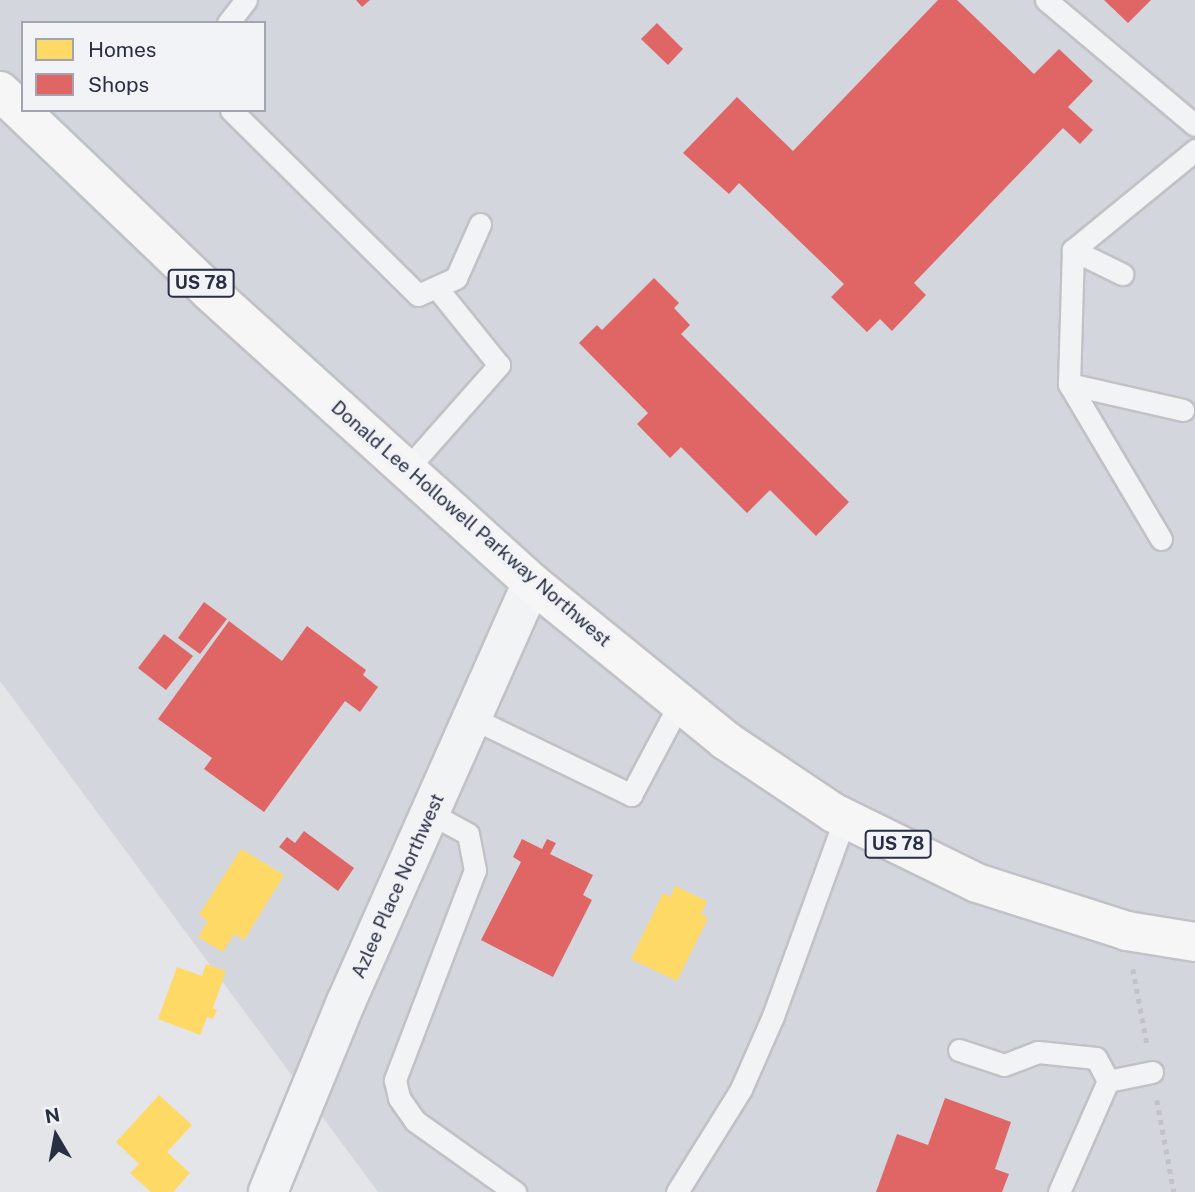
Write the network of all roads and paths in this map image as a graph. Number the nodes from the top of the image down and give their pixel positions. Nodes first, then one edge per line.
1 (246, 0) edge
2 (1046, 0) edge
3 (230, 21) edge
4 (0, 91) edge
5 (21, 111) edge
6 (22, 112) edge
7 (233, 112) edge
8 (1195, 125) edge
9 (1195, 150) edge
10 (480, 223) dead end
11 (1073, 250) junction
12 (1122, 275) dead end
13 (427, 291) junction
14 (1069, 384) junction
15 (1183, 410) dead end
16 (407, 469) junction
17 (1161, 539) dead end
18 (532, 583) junction
19 (680, 704) junction
20 (472, 718) junction
21 (430, 813) junction
22 (845, 818) junction
23 (1195, 942) edge
24 (959, 1050) dead end
25 (1152, 1072) dead end
26 (1108, 1081) junction
27 (268, 1192) edge
28 (516, 1192) edge
29 (677, 1192) edge
30 (1059, 1192) edge

1 - 3 lane
2 - 8 lane
4 - 5 main road, Donald Lee Hollowell Parkway Northwest / US 78
6 - 16 main road, Donald Lee Hollowell Parkway Northwest / US 78
7 - 13 lane
9 - 11 lane
10 - 13 lane
11 - 12 lane
11 - 14 lane
13 - 16 lane
14 - 15 lane
14 - 17 lane
16 - 18 main road, Donald Lee Hollowell Parkway Northwest / US 78
18 - 19 main road, Donald Lee Hollowell Parkway Northwest / US 78
18 - 20 street, Azlee Place Northwest
19 - 20 lane
19 - 22 main road, Donald Lee Hollowell Parkway Northwest / US 78
20 - 21 street, Azlee Place Northwest
21 - 27 street, Azlee Place Northwest
21 - 28 lane
22 - 23 main road, Donald Lee Hollowell Parkway Northwest / US 78
22 - 29 lane
24 - 26 lane
25 - 26 lane
26 - 30 lane

